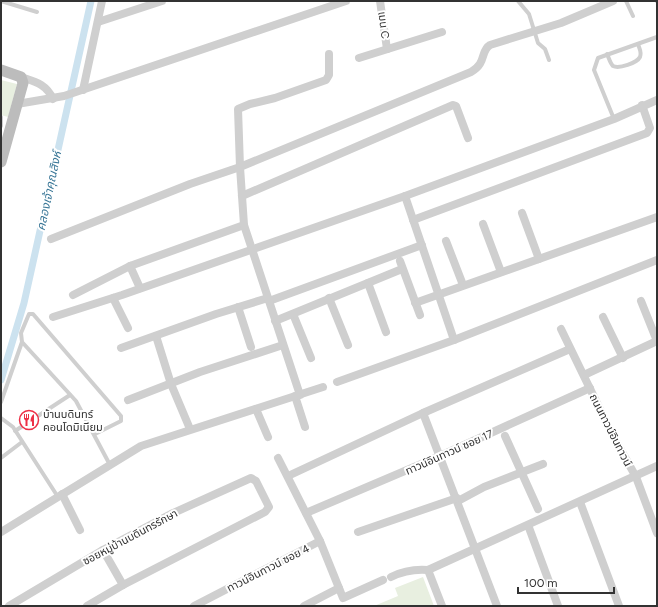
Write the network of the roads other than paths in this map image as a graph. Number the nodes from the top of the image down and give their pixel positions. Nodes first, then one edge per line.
1 (1, 1) edge
2 (102, 1) edge
3 (162, 1) edge
4 (346, 1) edge
5 (380, 1) edge
6 (518, 1) edge
7 (613, 1) edge
8 (626, 1) edge
9 (37, 12) dead end
10 (633, 16) dead end
11 (98, 22) junction
12 (533, 31) junction
13 (442, 32) dead end
14 (657, 37) edge
15 (638, 44) junction
16 (387, 49) junction
17 (329, 54) dead end
18 (607, 54) junction
19 (359, 58) dead end
20 (549, 60) dead end
21 (1, 70) edge
22 (21, 77) junction
23 (79, 91) junction
24 (53, 99) junction
25 (657, 100) edge
26 (17, 104) junction
27 (642, 105) junction
28 (1, 117) edge
29 (614, 119) junction
30 (1, 126) edge
31 (468, 138) dead end
32 (2, 157) edge
33 (240, 167) junction
34 (242, 196) junction
35 (405, 196) junction
36 (522, 213) dead end
37 (657, 216) edge
38 (413, 220) junction
39 (483, 224) dead end
40 (244, 225) junction
41 (51, 239) dead end
42 (446, 241) dead end
43 (422, 245) junction
44 (251, 250) junction
45 (539, 259) junction
46 (657, 260) edge
47 (130, 266) junction
48 (501, 272) junction
49 (368, 283) junction
50 (463, 286) junction
51 (140, 288) junction
52 (73, 295) dead end
53 (439, 295) junction
54 (113, 298) junction
55 (329, 298) junction
56 (268, 299) junction
57 (641, 301) dead end
58 (415, 303) junction
59 (238, 307) junction
60 (293, 314) junction
61 (420, 315) dead end
62 (53, 317) dead end
63 (603, 317) dead end
64 (275, 321) junction
65 (128, 328) dead end
66 (561, 329) dead end
67 (386, 332) dead end
68 (156, 336) junction
69 (454, 340) junction
70 (657, 341) edge
71 (22, 342) junction
72 (283, 344) junction
73 (348, 345) dead end
74 (251, 347) dead end
75 (121, 348) dead end
76 (570, 349) junction
77 (311, 358) dead end
78 (623, 358) junction
79 (584, 375) junction
80 (336, 382) dead end
81 (171, 384) junction
82 (323, 387) dead end
83 (590, 388) junction
84 (70, 395) junction
85 (297, 396) junction
86 (128, 400) dead end
87 (1, 402) edge
88 (256, 409) junction
89 (423, 413) junction
90 (1, 418) edge
91 (305, 426) dead end
92 (190, 428) junction
93 (15, 431) junction
94 (95, 434) junction
95 (505, 436) dead end
96 (268, 437) dead end
97 (22, 442) junction
98 (440, 456) junction
99 (1, 458) edge
100 (278, 458) dead end
101 (543, 464) dead end
102 (110, 465) junction
103 (657, 466) edge
104 (521, 472) junction
105 (288, 476) junction
106 (636, 477) junction
107 (60, 496) junction
108 (457, 499) junction
109 (580, 502) junction
110 (538, 509) dead end
111 (306, 513) junction
112 (655, 522) edge
113 (528, 525) junction
114 (80, 530) dead end
115 (1, 532) edge
116 (358, 532) dead end
117 (657, 533) edge
118 (320, 541) junction
119 (476, 549) junction
120 (103, 550) junction
121 (428, 570) junction
122 (391, 577) dead end
123 (382, 580) dead end
124 (123, 584) junction
125 (338, 588) junction
126 (9, 606) edge
127 (87, 606) edge
128 (194, 606) edge
129 (304, 606) edge
130 (442, 606) edge
131 (497, 606) edge
132 (558, 606) edge
133 (619, 606) edge

1 - 9 lane
2 - 11 street
3 - 11 street
4 - 23 street
5 - 16 street, เมน C
6 - 12 lane
7 - 12 street
8 - 10 lane
11 - 23 street
12 - 20 lane
12 - 33 street
13 - 16 street
14 - 15 lane
15 - 18 lane
15 - 18 lane
16 - 19 street
17 - 33 street
18 - 29 lane
21 - 22 street
22 - 24 street
22 - 26 street
23 - 24 street
24 - 26 street
25 - 27 street
26 - 32 street
27 - 29 street
27 - 38 street
28 - 30 lane
29 - 35 street
31 - 34 street
33 - 34 street
33 - 41 street
34 - 40 street
35 - 38 street
35 - 44 street
36 - 45 street
37 - 45 street
38 - 43 street
39 - 48 street
40 - 44 street
40 - 47 street
42 - 50 street
43 - 53 street
43 - 56 street
44 - 51 street
44 - 56 street
45 - 48 street
46 - 69 street
47 - 51 street
47 - 52 street
48 - 50 street
49 - 55 street
49 - 58 street
49 - 67 street
50 - 53 street
51 - 54 street
53 - 58 street
53 - 69 street
54 - 62 street
54 - 65 street
55 - 60 street
55 - 73 street
56 - 59 street
56 - 64 street
57 - 70 street
58 - 61 street
59 - 68 street
59 - 74 street
60 - 64 street
60 - 77 street
63 - 78 street
64 - 72 street
66 - 76 street, ถนนทาวน์อินทาวน์
68 - 75 street
68 - 81 street
69 - 80 street
70 - 78 street
71 - 84 lane
71 - 87 lane
71 - 94 lane
72 - 81 street
72 - 85 street
76 - 79 street, ถนนทาวน์อินทาวน์
76 - 89 street
78 - 79 street
79 - 83 street, ถนนทาวน์อินทาวน์
81 - 86 street
81 - 92 street
82 - 85 street
83 - 98 street, ทาวน์อินทาวน์ ซอย 17
83 - 106 street, ถนนทาวน์อินทาวน์
84 - 93 lane
84 - 94 lane
85 - 88 street
85 - 91 street
88 - 92 street
88 - 96 street
89 - 98 street
89 - 105 street
90 - 93 lane
92 - 102 street
93 - 97 lane
94 - 102 lane
95 - 104 street
97 - 99 lane
97 - 107 lane
98 - 108 street
98 - 111 street, ทาวน์อินทาวน์ ซอย 17
100 - 105 street
101 - 104 street
102 - 107 street
103 - 106 street
104 - 108 street
104 - 110 street
105 - 111 street
106 - 109 street
106 - 112 street, ถนนทาวน์อินทาวน์
107 - 114 street
107 - 115 street
108 - 116 street
108 - 119 street
109 - 113 street
109 - 133 street
111 - 118 street
112 - 117 street, ถนนทาวน์อินทาวน์
113 - 119 street
113 - 132 street
118 - 125 street
118 - 128 street, ทาวน์อินทาวน์ ซอย 4
119 - 121 street
119 - 131 street
120 - 124 street
120 - 124 street, ซอยหมู่บ้านบดินทรรักษา
120 - 126 street, ซอยหมู่บ้านบดินทรรักษา
121 - 122 street
121 - 130 street
123 - 125 street
124 - 127 street
125 - 129 street

